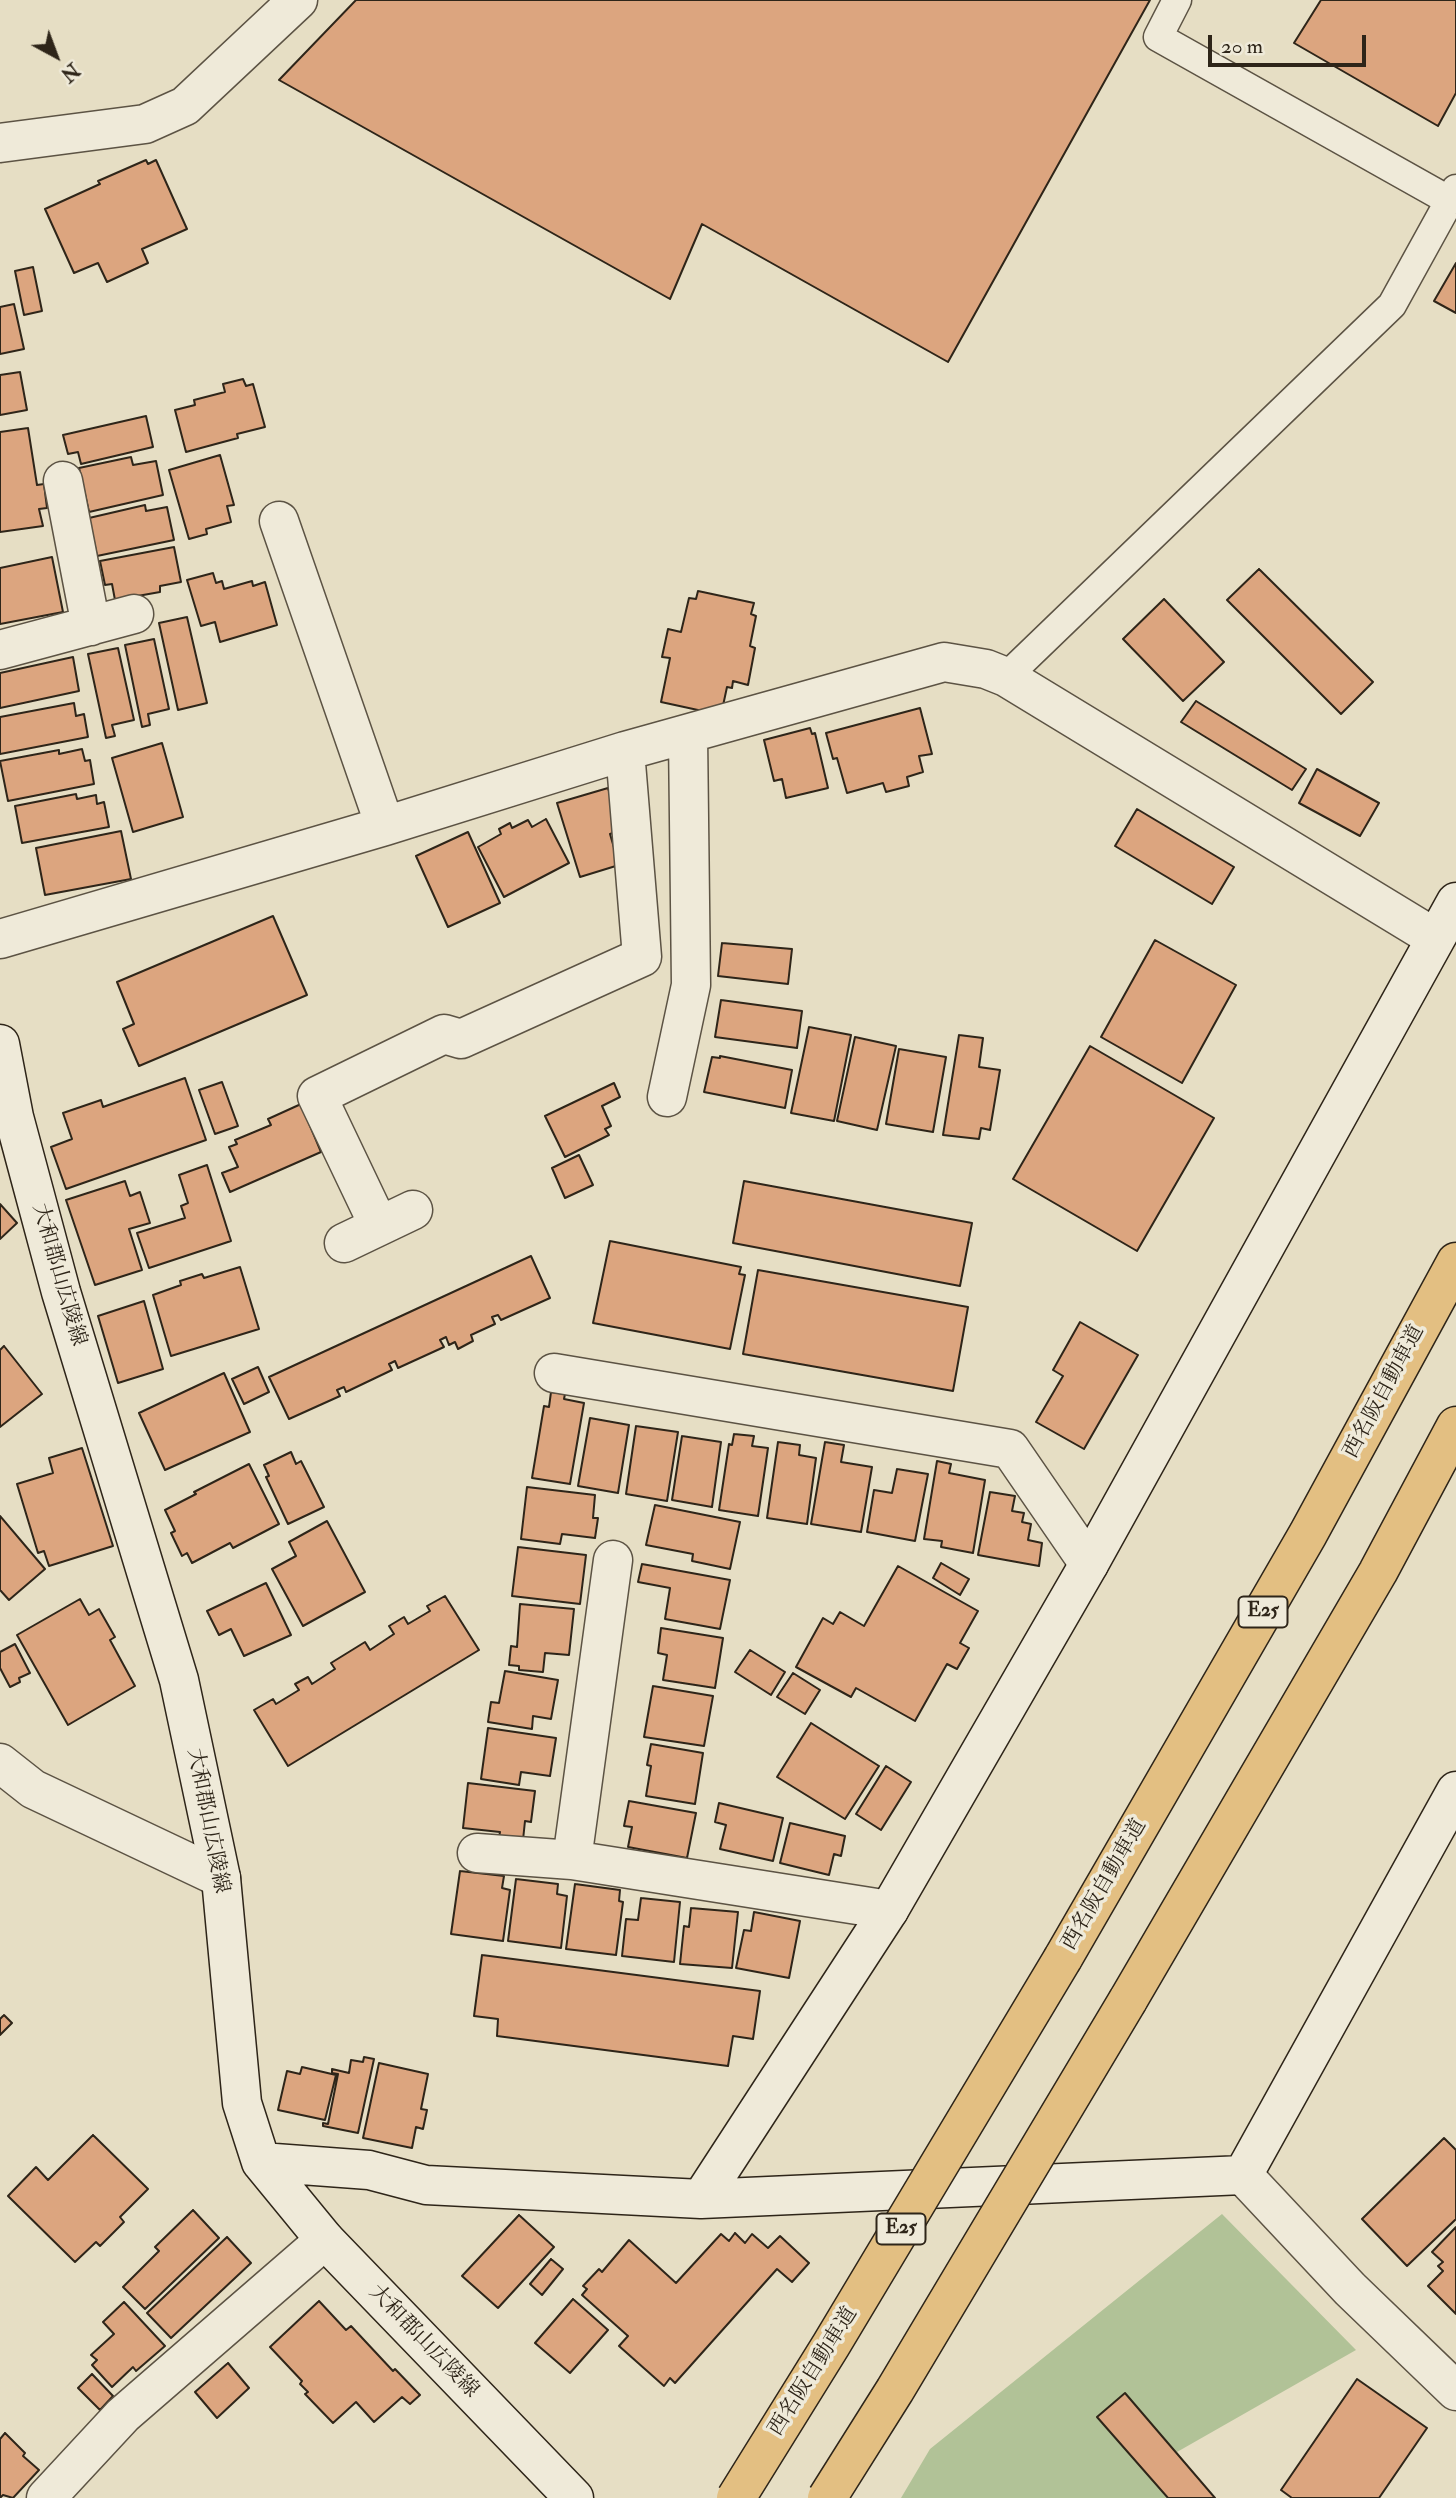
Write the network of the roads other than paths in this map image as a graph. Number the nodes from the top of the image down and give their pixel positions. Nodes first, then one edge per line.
1 (298, 0) edge
2 (1177, 0) edge
3 (0, 143) edge
4 (1453, 195) edge
5 (63, 481) dead end
6 (279, 521) dead end
7 (134, 614) dead end
8 (91, 626) junction
9 (0, 650) edge
10 (1006, 677) junction
11 (688, 735) junction
12 (625, 751) junction
13 (384, 826) junction
14 (1456, 902) edge
15 (1435, 938) junction
16 (0, 939) edge
17 (0, 1044) edge
18 (667, 1097) dead end
19 (413, 1210) dead end
20 (379, 1226) junction
21 (344, 1244) dead end
22 (1456, 1262) edge
23 (554, 1373) dead end
24 (1456, 1426) edge
25 (613, 1560) dead end
26 (1088, 1564) junction
27 (0, 1763) edge
28 (1456, 1790) edge
29 (477, 1853) dead end
30 (572, 1860) junction
31 (221, 1878) junction
32 (889, 1910) junction
33 (261, 2162) junction
34 (1243, 2175) junction
35 (701, 2199) junction
36 (324, 2240) junction
37 (1456, 2391) edge
38 (46, 2498) edge
39 (574, 2498) edge
40 (736, 2498) edge
41 (827, 2498) edge

1 - 3 street
2 - 4 lane
4 - 10 lane
5 - 8 street
6 - 13 street
7 - 8 street
8 - 9 street
10 - 11 street
10 - 15 street
11 - 12 street
11 - 18 street
12 - 13 street
12 - 20 street
13 - 16 street
14 - 15 street
15 - 26 street
17 - 31 street, 大和郡山広陵線
19 - 20 street
20 - 21 street
22 - 40 highway, 西名阪自動車道 / E25, bridge
23 - 26 street
24 - 41 highway, bridge
25 - 30 street
26 - 32 street
27 - 31 street
28 - 34 street
29 - 30 street
30 - 32 street
31 - 33 street, 大和郡山広陵線
32 - 35 street
33 - 35 street
33 - 36 street, 大和郡山広陵線
34 - 35 street
34 - 37 street
36 - 38 street
36 - 39 street, 大和郡山広陵線

